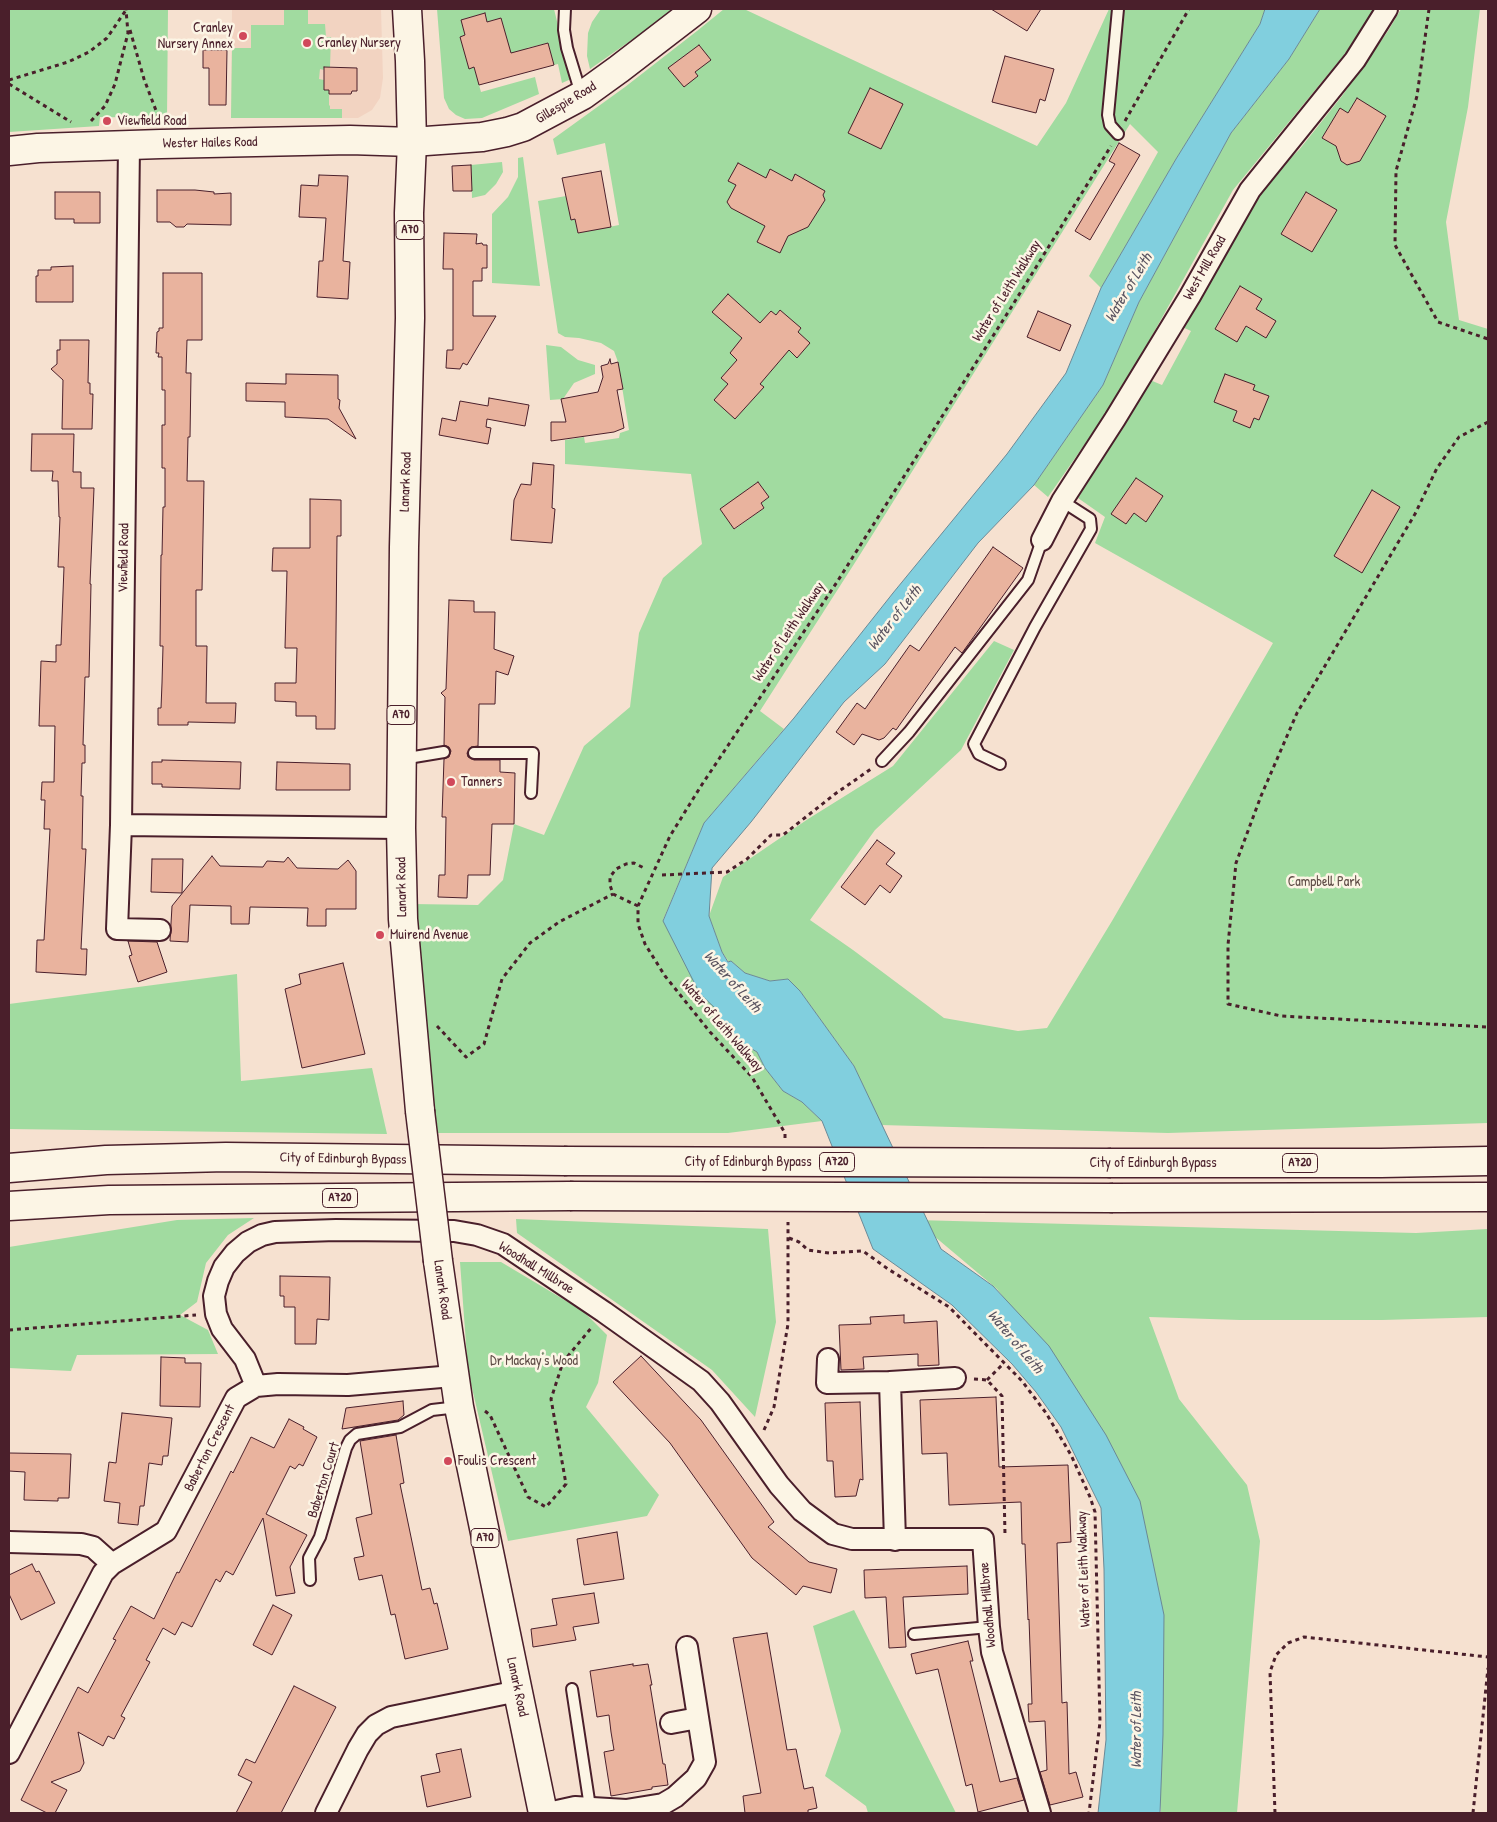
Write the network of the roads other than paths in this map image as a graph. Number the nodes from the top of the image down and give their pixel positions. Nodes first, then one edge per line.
1 (407, 9) edge
2 (565, 9) edge
3 (697, 9) edge
4 (1118, 9) edge
5 (1387, 9) edge
6 (582, 95) junction
7 (1118, 134) road end
8 (412, 142) junction
9 (129, 145) junction
10 (9, 151) edge
11 (1062, 501) junction
12 (1042, 540) joint
13 (444, 752) dead end
14 (474, 753) dead end
15 (401, 760) junction
16 (882, 761) road end
17 (1000, 764) dead end
18 (531, 793) dead end
19 (121, 825) junction
20 (401, 828) junction
21 (160, 930) dead end
22 (9, 1152) edge
23 (106, 1160) junction
24 (1488, 1161) edge
25 (9, 1168) edge
26 (1488, 1196) edge
27 (109, 1200) junction
28 (9, 1206) edge
29 (9, 1221) edge
30 (828, 1359) dead end
31 (453, 1376) junction
32 (955, 1378) road end
33 (890, 1382) junction
34 (256, 1386) junction
35 (458, 1407) junction
36 (894, 1540) junction
37 (9, 1542) edge
38 (112, 1564) junction
39 (310, 1580) dead end
40 (989, 1627) junction
41 (914, 1634) dead end
42 (686, 1647) dead end
43 (572, 1689) dead end
44 (518, 1691) junction
45 (698, 1718) junction
46 (671, 1723) dead end
47 (9, 1753) edge
48 (590, 1807) junction
49 (326, 1813) edge
50 (543, 1813) edge
51 (548, 1813) edge
52 (1040, 1813) edge

1 - 8 main road, Lanark Road / A70
2 - 6 lane
3 - 6 main road, Gillespie Road
4 - 7 lane
5 - 11 street, West Mill Road
6 - 8 main road, Gillespie Road
8 - 9 main road, Wester Hailes Road
8 - 15 main road, Lanark Road / A70
9 - 10 main road, Wester Hailes Road
9 - 19 street, Viewfield Road
11 - 12 street, West Mill Road
11 - 17 lane
12 - 16 lane
13 - 15 lane
14 - 18 lane
15 - 20 main road, Lanark Road / A70
19 - 20 street
19 - 21 street, Viewfield Road
20 - 31 main road, Lanark Road / A70, bridge
22 - 23 main road
23 - 24 main road, City of Edinburgh Bypass / A720, bridge
23 - 25 main road, City of Edinburgh Bypass / A720
26 - 27 main road, A720, bridge
27 - 28 main road, A720
27 - 29 main road
30 - 33 street
31 - 34 street, Baberton Crescent
31 - 35 main road, Lanark Road / A70
32 - 33 street
33 - 36 street
34 - 36 street, Woodhall Millbrae
34 - 38 street, Baberton Crescent
35 - 39 lane, Baberton Court
35 - 44 main road, Lanark Road / A70
36 - 40 street, Woodhall Millbrae
37 - 38 street
38 - 47 street, Baberton Crescent
40 - 41 lane
40 - 52 street, Woodhall Millbrae
42 - 45 street
43 - 48 lane
44 - 49 street
44 - 50 main road, Lanark Road / A70
45 - 46 street
45 - 48 street
48 - 51 street

